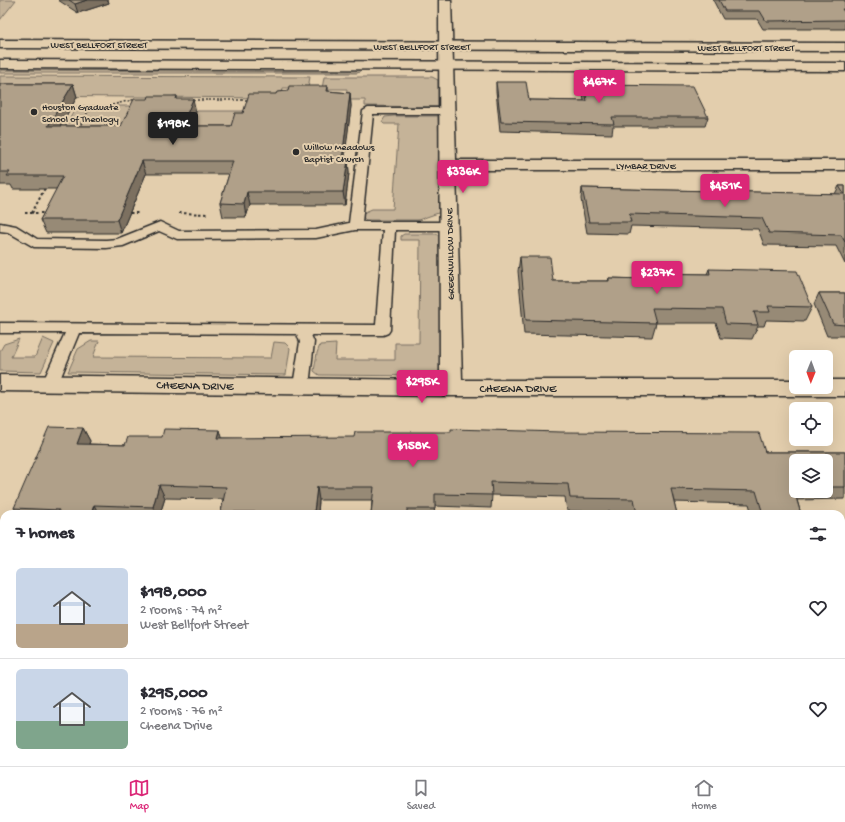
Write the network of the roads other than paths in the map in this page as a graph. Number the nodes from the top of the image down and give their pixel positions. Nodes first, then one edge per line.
1 (445, 0) edge
2 (2, 46) edge
3 (445, 46) junction
4 (798, 47) junction
5 (845, 47) edge
6 (0, 64) edge
7 (445, 65) junction
8 (814, 67) junction
9 (845, 67) edge
10 (446, 111) junction
11 (448, 165) junction
12 (845, 166) edge
13 (355, 226) junction
14 (389, 226) junction
15 (449, 226) junction
16 (0, 227) edge
17 (0, 328) edge
18 (74, 328) junction
19 (302, 330) junction
20 (0, 383) edge
21 (50, 384) junction
22 (300, 386) junction
23 (451, 388) junction
24 (845, 388) edge

1 - 3 main road, GREENWILLOW DRIVE
2 - 3 main road, WEST BELLFORT STREET
3 - 4 main road, WEST BELLFORT STREET
3 - 7 main road, GREENWILLOW DRIVE
4 - 5 main road, WEST BELLFORT STREET
4 - 8 main road
6 - 7 main road, WEST BELLFORT STREET
7 - 8 main road, WEST BELLFORT STREET
7 - 10 main road, GREENWILLOW DRIVE
8 - 9 main road, WEST BELLFORT STREET
10 - 11 main road, GREENWILLOW DRIVE
10 - 13 lane
11 - 12 main road, LYMBAR DRIVE
11 - 15 main road, GREENWILLOW DRIVE
13 - 14 lane
13 - 16 lane
14 - 15 lane
14 - 19 lane
15 - 23 main road, GREENWILLOW DRIVE
17 - 18 lane
18 - 19 lane
18 - 21 lane
19 - 22 lane
20 - 21 main road, CHEENA DRIVE
21 - 22 main road, CHEENA DRIVE
22 - 23 main road, CHEENA DRIVE
23 - 24 main road, CHEENA DRIVE

